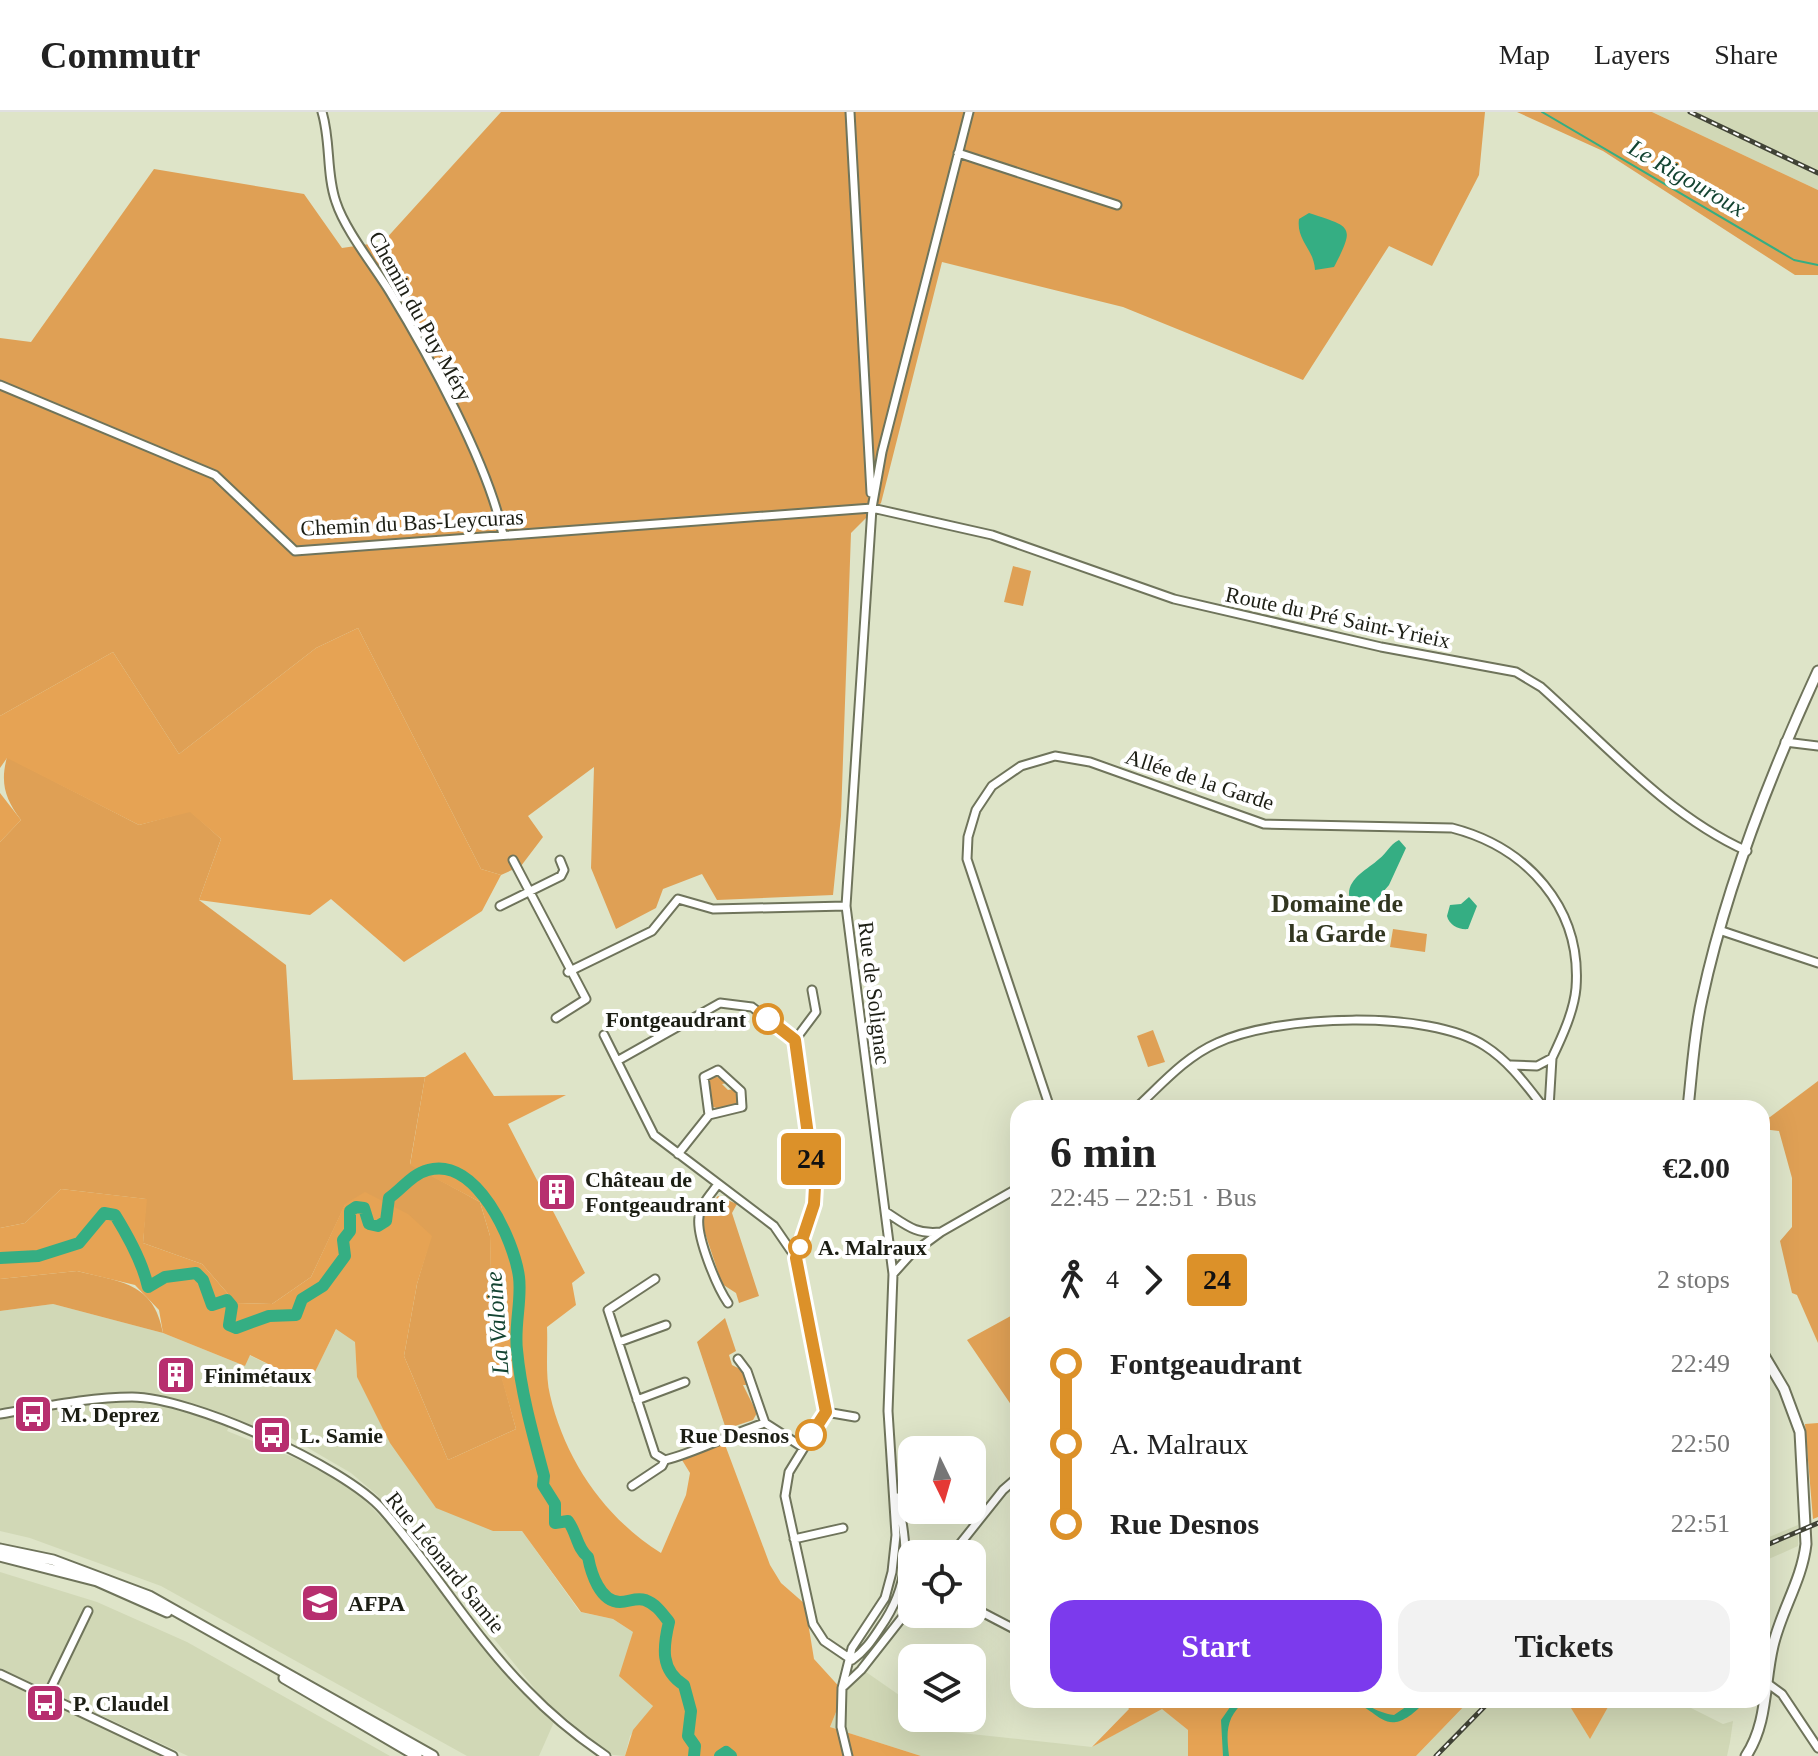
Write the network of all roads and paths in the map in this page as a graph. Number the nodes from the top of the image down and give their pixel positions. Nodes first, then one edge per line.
1 (322, 112) edge
2 (850, 112) edge
3 (969, 112) edge
4 (958, 153) junction
5 (1117, 205) dead end
6 (0, 385) edge
7 (872, 508) junction
8 (503, 535) junction
9 (1818, 671) edge
10 (1785, 742) junction
11 (1818, 746) edge
12 (1747, 851) junction
13 (513, 860) dead end
14 (560, 860) dead end
15 (530, 892) junction
16 (500, 906) dead end
17 (846, 906) junction
18 (1719, 930) junction
19 (1818, 963) edge
20 (568, 972) junction
21 (812, 990) dead end
22 (586, 999) junction
23 (592, 1009) dead end
24 (556, 1018) dead end
25 (604, 1035) dead end
26 (795, 1040) junction
27 (1552, 1058) junction
28 (617, 1061) junction
29 (1509, 1064) junction
30 (1047, 1100) edge
31 (1145, 1100) edge
32 (1540, 1100) edge
33 (1548, 1100) edge
34 (1689, 1100) edge
35 (709, 1115) junction
36 (678, 1154) junction
37 (718, 1184) junction
38 (1010, 1193) edge
39 (886, 1212) junction
40 (941, 1232) junction
41 (796, 1258) junction
42 (893, 1274) junction
43 (655, 1279) dead end
44 (728, 1303) dead end
45 (666, 1325) dead end
46 (619, 1342) junction
47 (738, 1359) dead end
48 (1770, 1365) edge
49 (685, 1382) dead end
50 (637, 1400) junction
51 (826, 1412) junction
52 (0, 1414) edge
53 (855, 1417) dead end
54 (765, 1423) junction
55 (804, 1448) junction
56 (665, 1460) junction
57 (893, 1481) junction
58 (1010, 1484) edge
59 (632, 1486) dead end
60 (843, 1528) dead end
61 (794, 1539) junction
62 (906, 1540) edge
63 (963, 1540) edge
64 (0, 1549) edge
65 (0, 1556) edge
66 (892, 1572) junction
67 (898, 1573) edge
68 (898, 1598) edge
69 (88, 1611) dead end
70 (986, 1614) edge
71 (898, 1623) edge
72 (1010, 1627) edge
73 (852, 1660) junction
74 (1770, 1664) edge
75 (0, 1674) edge
76 (1770, 1685) edge
77 (842, 1688) junction
78 (47, 1696) junction
79 (1763, 1708) edge
80 (1818, 1748) edge
81 (173, 1756) edge
82 (417, 1756) edge
83 (433, 1756) edge
84 (606, 1756) edge
85 (848, 1756) edge
86 (1746, 1756) edge

1 - 8 street, Chemin du Puy Méry
2 - 7 street
3 - 4 street
4 - 5 street
4 - 7 street
6 - 8 street, Chemin du Bas-Leycuras
7 - 8 street, Chemin du Bas-Leycuras
7 - 12 street, Route du Pré Saint-Yrieix
7 - 17 street, Rue de Solignac
9 - 10 main road
10 - 11 street
10 - 12 main road
12 - 18 main road
13 - 15 street
14 - 15 street
15 - 16 street
15 - 20 street
17 - 20 street
17 - 39 street, Rue de Solignac
18 - 19 street
18 - 34 main road
20 - 22 street
21 - 26 street
22 - 23 street
22 - 24 street
25 - 28 street
26 - 28 street
26 - 41 street
27 - 29 street
27 - 30 street, Allée de la Garde
27 - 33 street, Allée de la Garde
28 - 36 street
29 - 31 street, Allée de la Garde
29 - 32 street, Allée de la Garde
35 - 35 street
35 - 36 street
36 - 37 street
37 - 41 street
37 - 44 street
38 - 40 street
39 - 40 street
39 - 42 street, Rue de Solignac
40 - 42 street
41 - 51 street
42 - 57 street, Rue de Solignac
43 - 46 street
45 - 46 street
46 - 50 street
47 - 54 street
48 - 74 main road
49 - 50 street
50 - 56 street
51 - 53 street
51 - 55 street
52 - 84 street, Rue Léonard Samie
54 - 55 street
54 - 56 street
55 - 61 street
56 - 59 street
57 - 62 street, Rue de Solignac
57 - 66 street, Rue de Solignac
58 - 63 street
60 - 61 street
61 - 73 street
64 - 83 main road
65 - 82 main road
66 - 67 street
66 - 73 street, Rue de Solignac
68 - 73 street, Rue de Solignac
69 - 78 street
70 - 72 street
71 - 77 street
73 - 77 street, Rue de Solignac
75 - 78 street
76 - 80 street
77 - 85 street, Rue de Solignac
78 - 81 street
79 - 86 main road

